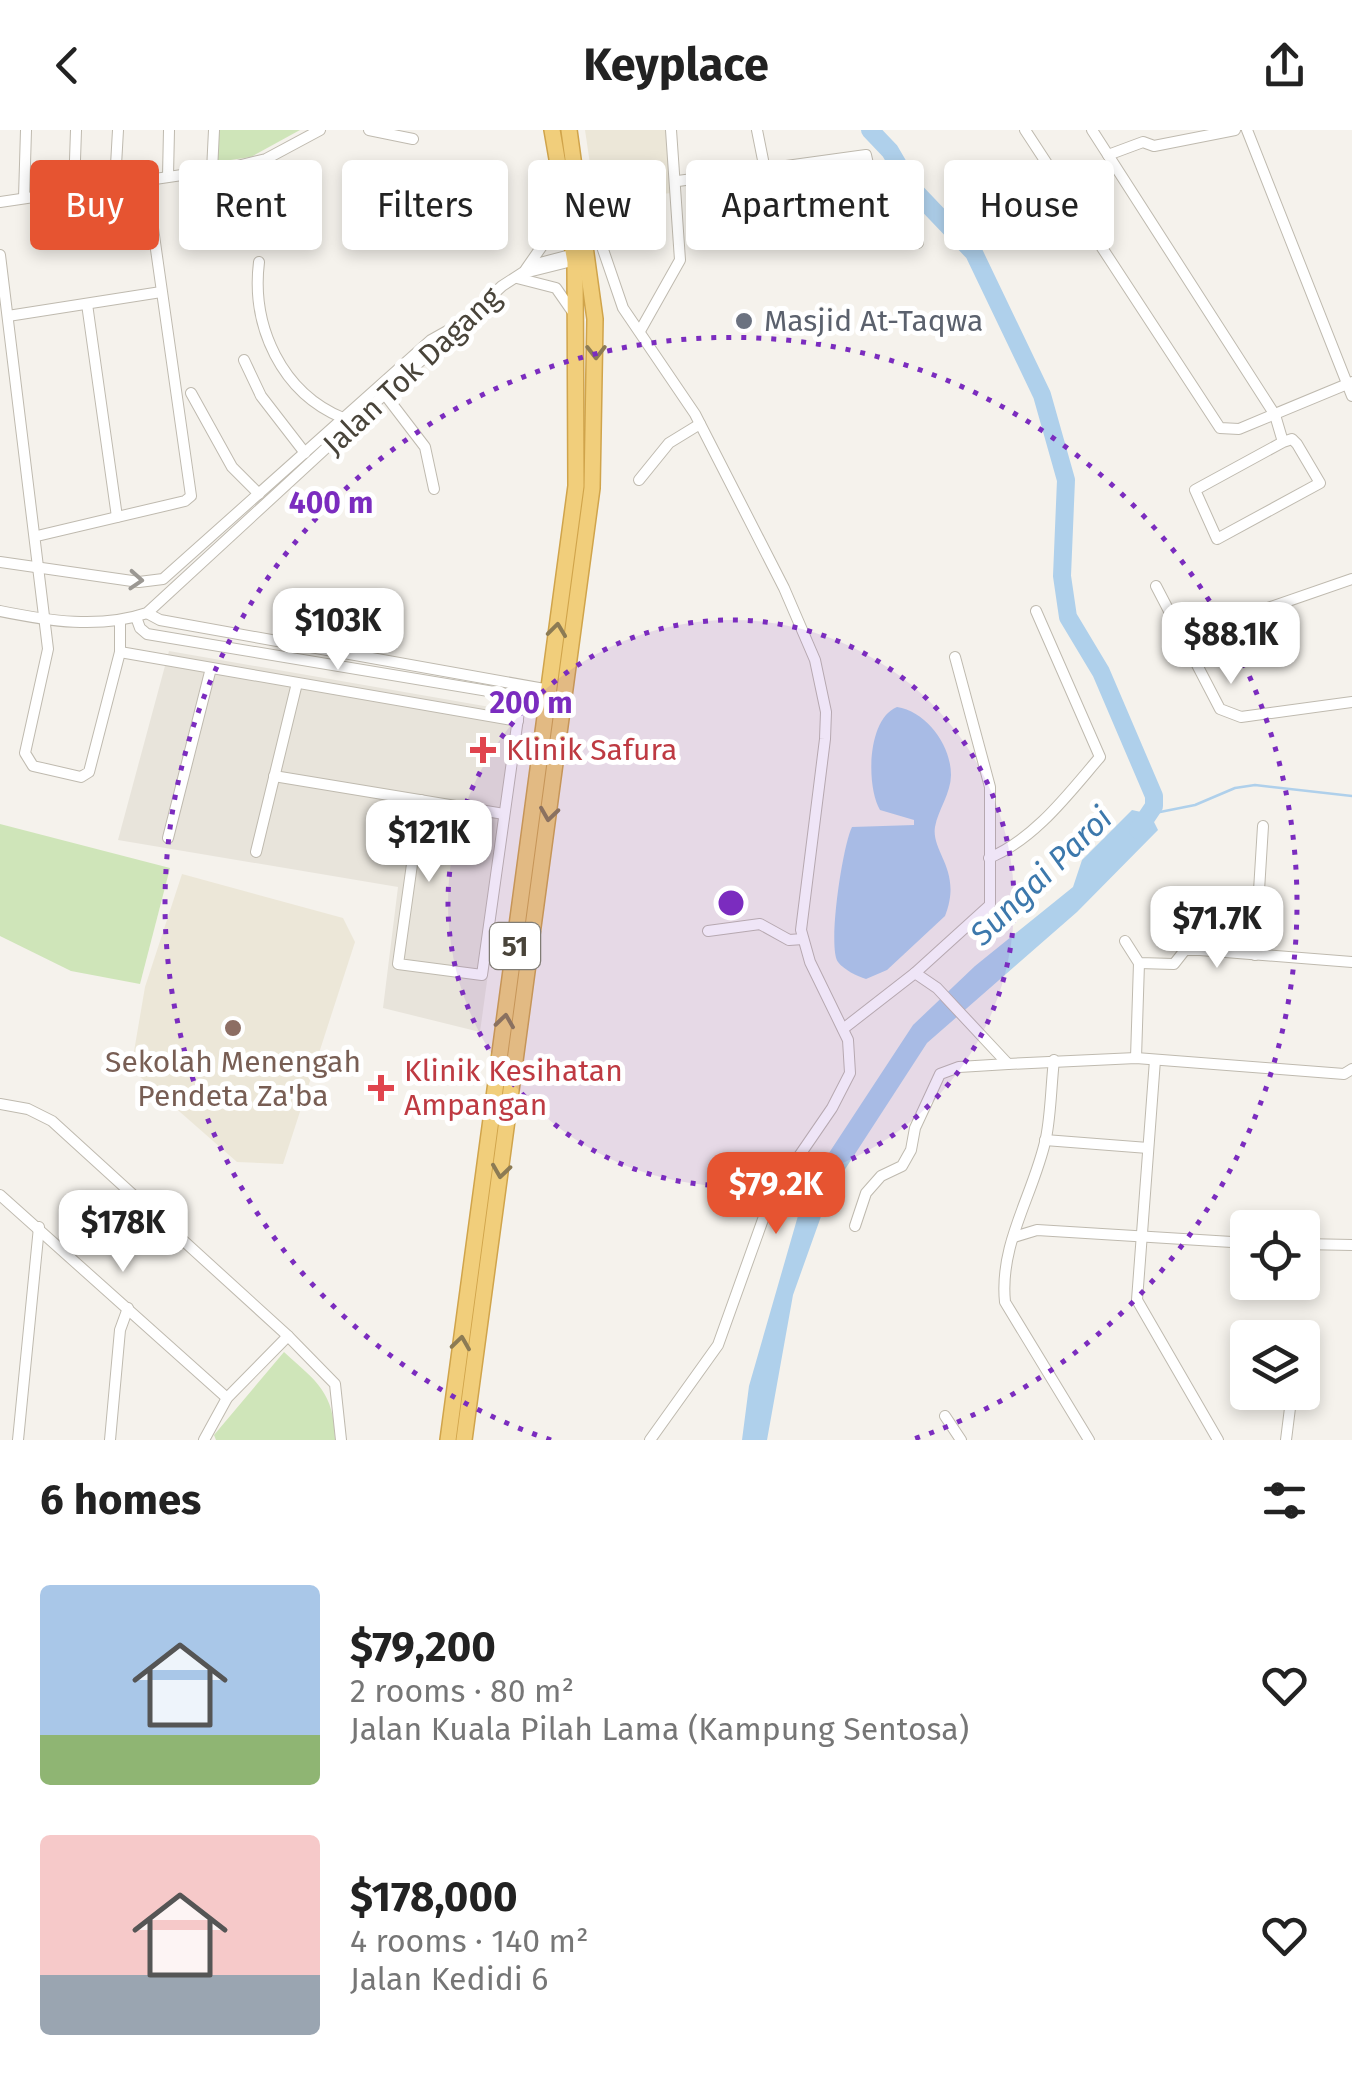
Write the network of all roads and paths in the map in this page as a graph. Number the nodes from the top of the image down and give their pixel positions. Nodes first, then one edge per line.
1 (26, 130) edge
2 (76, 130) edge
3 (118, 130) edge
4 (169, 130) edge
5 (214, 130) edge
6 (320, 130) edge
7 (369, 130) edge
8 (552, 130) edge
9 (568, 130) edge
10 (671, 130) edge
11 (758, 130) edge
12 (1024, 130) edge
13 (1092, 130) edge
14 (1136, 130) edge
15 (1247, 130) edge
16 (1226, 131) edge
17 (413, 139) dead end
18 (1143, 142) junction
19 (1108, 155) junction
20 (75, 160) edge
21 (116, 160) edge
22 (212, 160) edge
23 (262, 160) edge
24 (563, 160) edge
25 (566, 160) edge
26 (763, 160) edge
27 (832, 160) edge
28 (867, 160) edge
29 (179, 174) edge
30 (168, 176) junction
31 (159, 177) edge
32 (686, 180) edge
33 (678, 181) junction
34 (30, 197) edge
35 (24, 198) junction
36 (0, 202) edge
37 (155, 250) edge
38 (536, 250) edge
39 (578, 250) edge
40 (600, 250) edge
41 (0, 255) edge
42 (579, 256) junction
43 (259, 262) dead end
44 (519, 276) junction
45 (161, 292) junction
46 (87, 304) junction
47 (8, 316) junction
48 (462, 324) junction
49 (578, 325) junction
50 (640, 331) junction
51 (244, 360) dead end
52 (1350, 383) edge
53 (190, 393) dead end
54 (386, 396) junction
55 (1352, 396) edge
56 (1276, 414) junction
57 (344, 418) junction
58 (700, 424) junction
59 (1283, 442) junction
60 (305, 452) junction
61 (639, 480) dead end
62 (434, 490) dead end
63 (258, 494) junction
64 (117, 517) junction
65 (37, 536) junction
66 (0, 562) edge
67 (40, 568) junction
68 (1352, 579) edge
69 (1156, 586) dead end
70 (1268, 608) dead end
71 (0, 611) edge
72 (1036, 612) dead end
73 (142, 615) junction
74 (45, 620) junction
75 (120, 620) junction
76 (120, 652) junction
77 (955, 657) dead end
78 (212, 668) junction
79 (297, 683) junction
80 (549, 696) junction
81 (522, 697) junction
82 (1352, 702) edge
83 (518, 721) junction
84 (274, 776) junction
85 (421, 800) junction
86 (504, 814) junction
87 (1263, 826) dead end
88 (168, 838) dead end
89 (256, 852) dead end
90 (989, 858) junction
91 (1201, 895) dead end
92 (708, 931) dead end
93 (802, 939) junction
94 (1126, 942) dead end
95 (1200, 950) junction
96 (1255, 954) junction
97 (1352, 962) edge
98 (1139, 963) junction
99 (915, 973) junction
100 (843, 1029) junction
101 (1136, 1058) junction
102 (1054, 1060) junction
103 (1155, 1060) junction
104 (1008, 1064) junction
105 (1349, 1073) edge
106 (0, 1104) edge
107 (1046, 1140) junction
108 (1148, 1148) junction
109 (0, 1195) edge
110 (855, 1226) dead end
111 (39, 1227) junction
112 (1141, 1236) junction
113 (1014, 1237) junction
114 (1230, 1242) edge
115 (1320, 1244) edge
116 (1352, 1245) edge
117 (128, 1308) junction
118 (288, 1336) junction
119 (227, 1398) junction
120 (1290, 1410) edge
121 (945, 1416) dead end
122 (18, 1440) edge
123 (110, 1440) edge
124 (204, 1440) edge
125 (341, 1440) edge
126 (448, 1440) edge
127 (464, 1440) edge
128 (650, 1440) edge
129 (960, 1440) edge
130 (1089, 1440) edge
131 (1218, 1440) edge
132 (1286, 1440) edge

1 - 35 street
2 - 20 street
3 - 21 street
4 - 30 street
5 - 22 street
6 - 23 street
7 - 17 street
8 - 24 highway, 51
9 - 25 highway, 51
10 - 33 street
11 - 26 street
12 - 56 street
13 - 19 street
14 - 18 street
15 - 52 street
16 - 18 street
18 - 19 street
19 - 56 street
27 - 28 street
29 - 30 street
30 - 31 street
32 - 33 street
33 - 50 street
34 - 35 street
35 - 36 street
37 - 45 street
38 - 44 street
39 - 42 highway, 51
40 - 50 street
41 - 47 street
42 - 44 street, Jalan Tok Dagang
42 - 49 highway, 51
42 -> 127 highway, 51
43 - 57 street
44 - 48 street, Jalan Tok Dagang
44 - 49 street
45 - 46 street
45 - 64 street
46 - 47 street
46 - 64 street
47 - 65 street
48 - 54 street, Jalan Tok Dagang
48 - 57 street
80 -> 49 highway, 51
50 - 58 street
51 - 60 street
52 - 55 street
52 - 56 street
53 - 63 street
54 - 62 street
54 - 73 street, Jalan Tok Dagang
56 - 59 street
57 - 60 street
58 - 61 street
58 - 93 street
59 - 59 street
60 - 63 street
67 -> 63 street
64 - 65 street
65 - 67 street
66 - 67 street
67 - 74 street
68 - 70 street
69 - 82 street
71 - 74 street
72 - 90 street
73 - 75 street
73 - 80 street
73 - 81 street
74 - 75 street
74 - 76 street
75 - 76 street
76 - 78 street
77 - 90 street
78 - 79 street
78 - 88 street
79 - 83 street
79 - 84 street
80 - 81 street
126 -> 80 highway, 51
81 - 83 street
83 - 86 street
84 - 85 street
84 - 89 street
85 - 86 street
85 - 86 street
87 - 96 street
90 - 99 street
91 - 95 street
92 - 93 street
93 - 100 street
94 - 98 street
95 - 96 street
95 - 98 street
96 - 97 street
98 - 101 street
99 - 100 street
99 - 104 street
100 - 128 street
101 - 102 street
101 - 103 street
102 - 104 street
102 - 107 street
103 - 105 street
103 - 108 street
104 - 110 street
106 - 118 street
107 - 108 street
107 - 113 street
108 - 112 street
109 - 111 street
111 - 117 street
111 - 122 street
112 - 113 street
112 - 114 street
112 - 131 street
113 - 130 street
115 - 116 street
117 - 119 street
117 - 123 street
118 - 119 street
118 - 125 street
119 - 124 street
120 - 132 street
121 - 129 street

